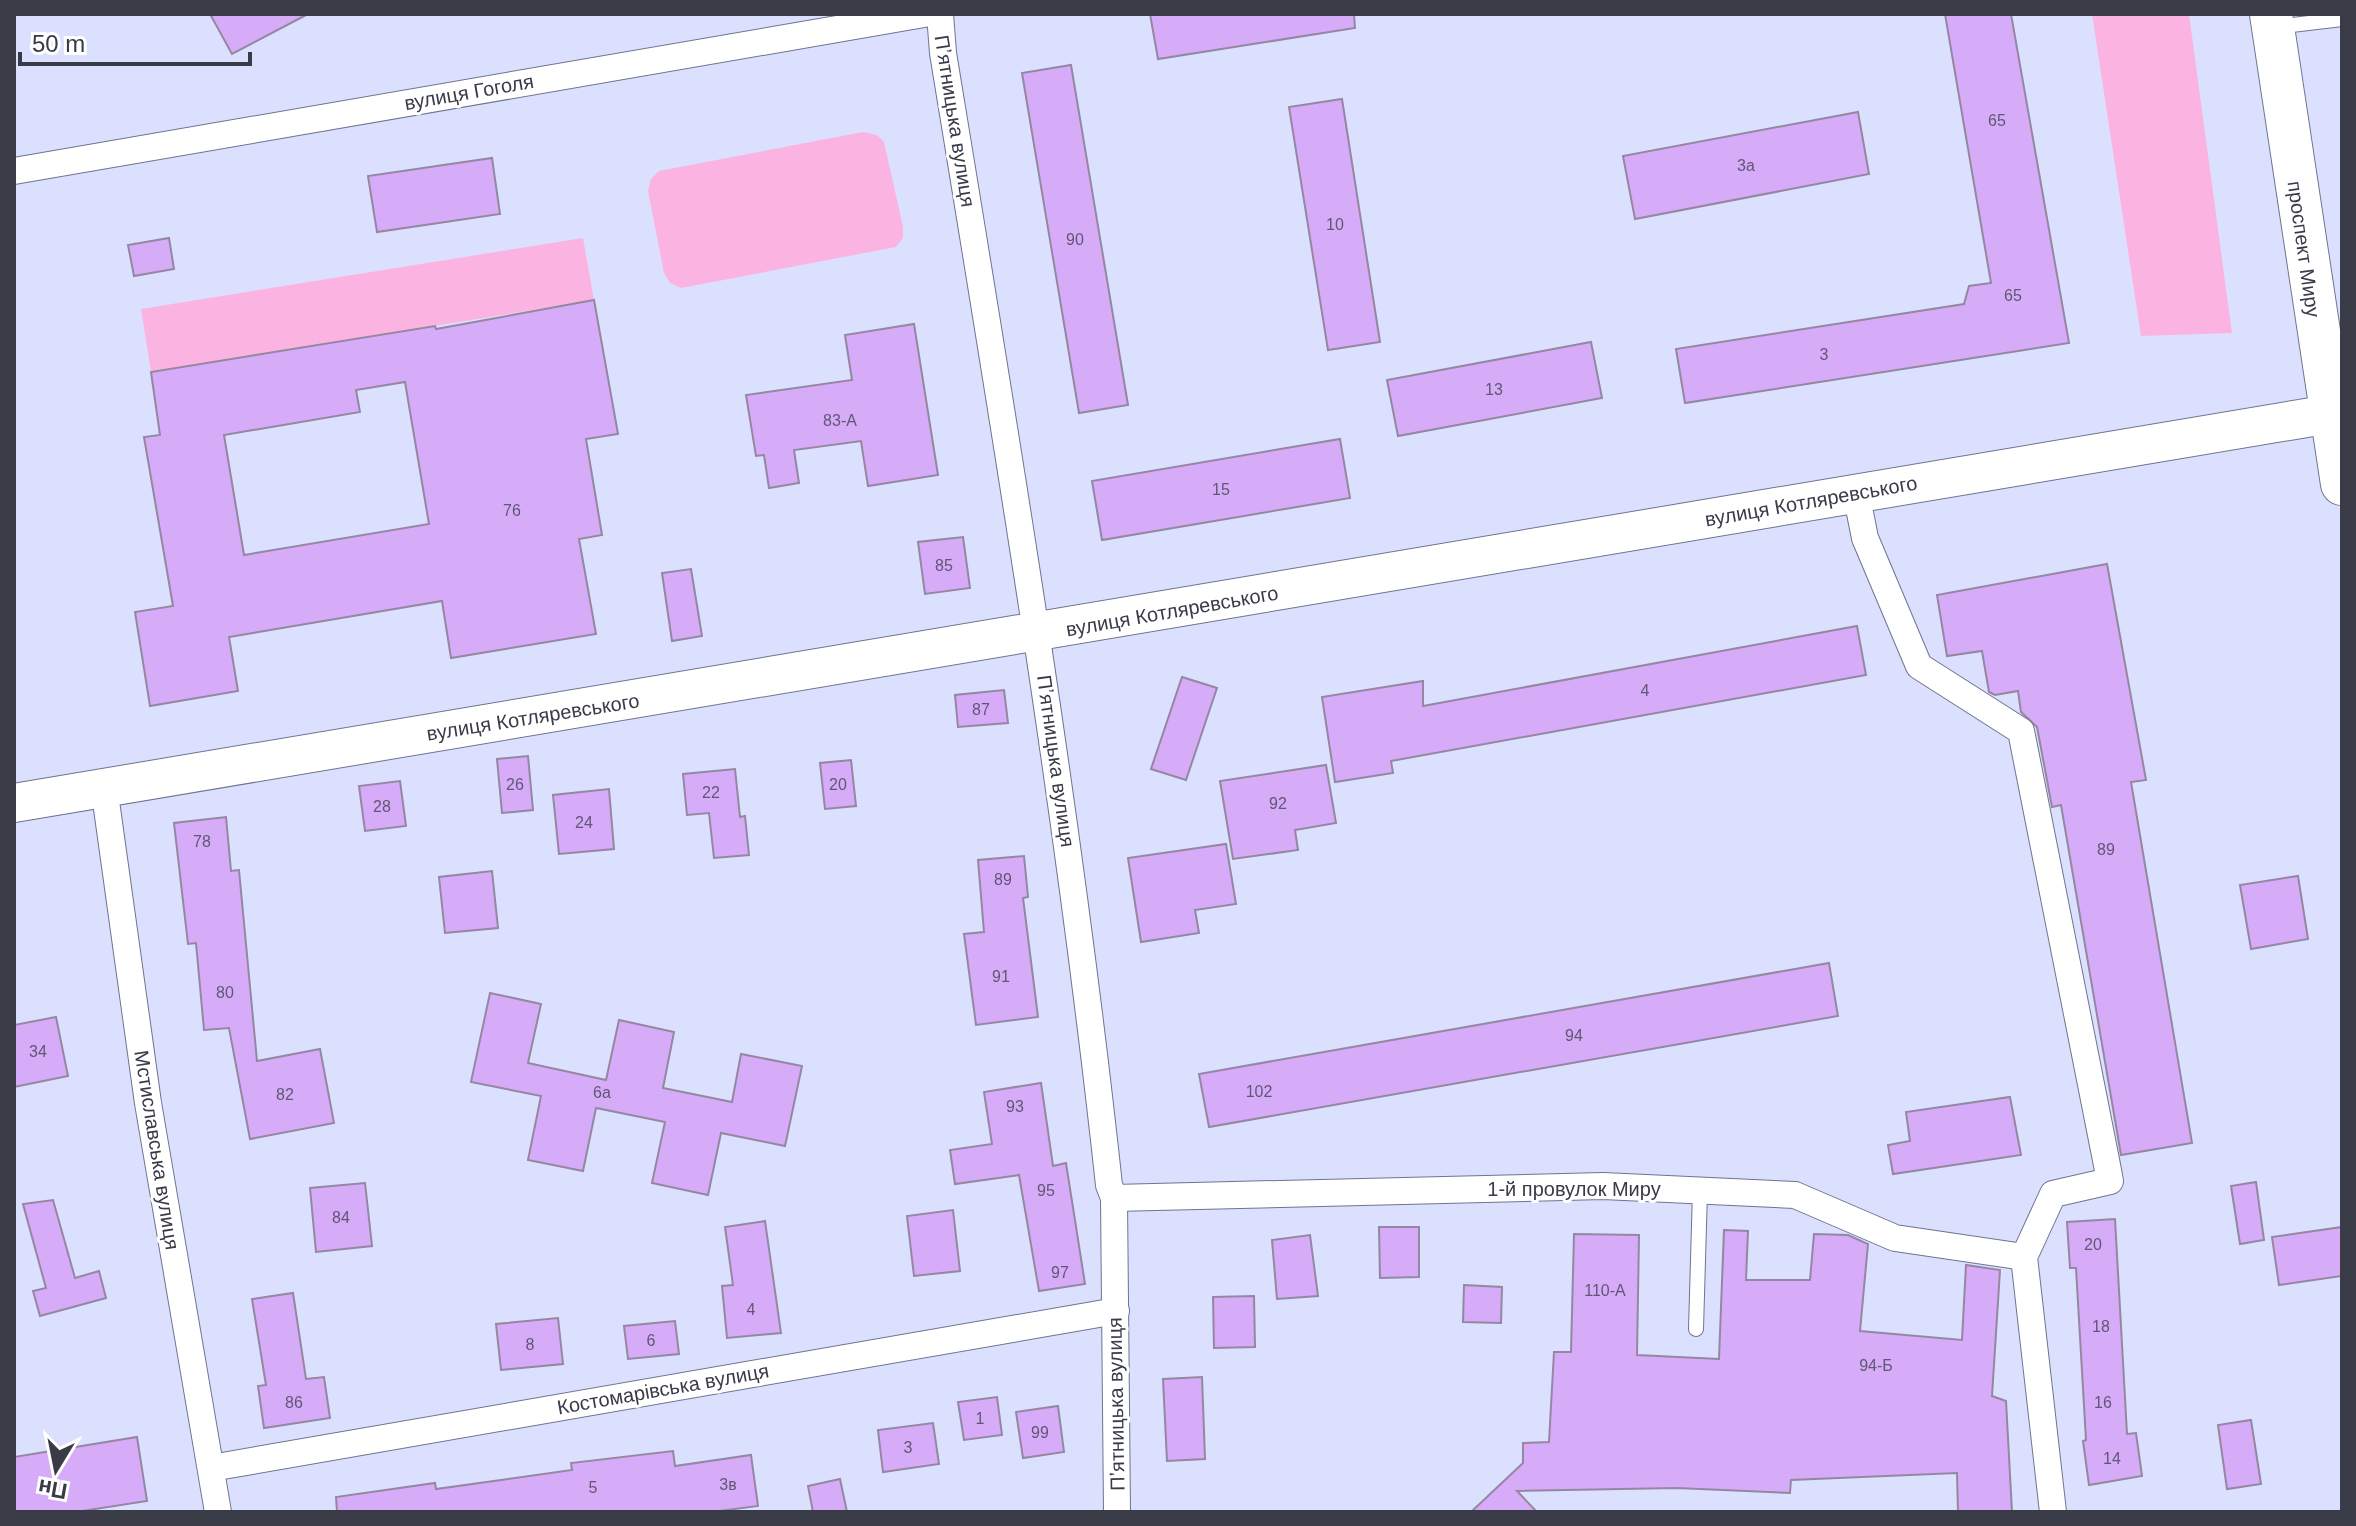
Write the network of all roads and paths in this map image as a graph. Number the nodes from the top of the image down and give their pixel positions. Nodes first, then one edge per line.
1 (924, 14) edge
2 (940, 14) edge
3 (2342, 19) edge
4 (2272, 21) edge
5 (14, 171) edge
6 (2330, 414) junction
7 (2342, 484) edge
8 (1856, 493) junction
9 (1039, 633) junction
10 (104, 787) junction
11 (14, 803) edge
12 (1700, 1191) junction
13 (1114, 1198) junction
14 (2024, 1257) junction
15 (1116, 1311) junction
16 (1696, 1329) dead end
17 (211, 1468) junction
18 (218, 1512) edge
19 (1117, 1512) edge
20 (2053, 1512) edge

1 - 5 street, вулиця Гоголя
2 - 9 street, Пʼятницька вулиця
3 - 4 lane
4 - 6 main road, проспект Миру
6 - 7 main road, проспект Миру
6 - 8 street, вулиця Котляревського
8 - 9 street, вулиця Котляревського
8 - 14 street
9 - 10 street, вулиця Котляревського
9 - 13 street, Пʼятницька вулиця
10 - 11 street, вулиця Котляревського
10 - 17 street, Мстиславська вулиця
12 - 13 street, 1-й провулок Миру
12 - 14 street, 1-й провулок Миру
12 - 16 lane
13 - 15 street, Пʼятницька вулиця
14 - 20 street
15 - 17 street, Костомарівська вулиця
15 - 19 street, Пʼятницька вулиця
17 - 18 street, Мстиславська вулиця

